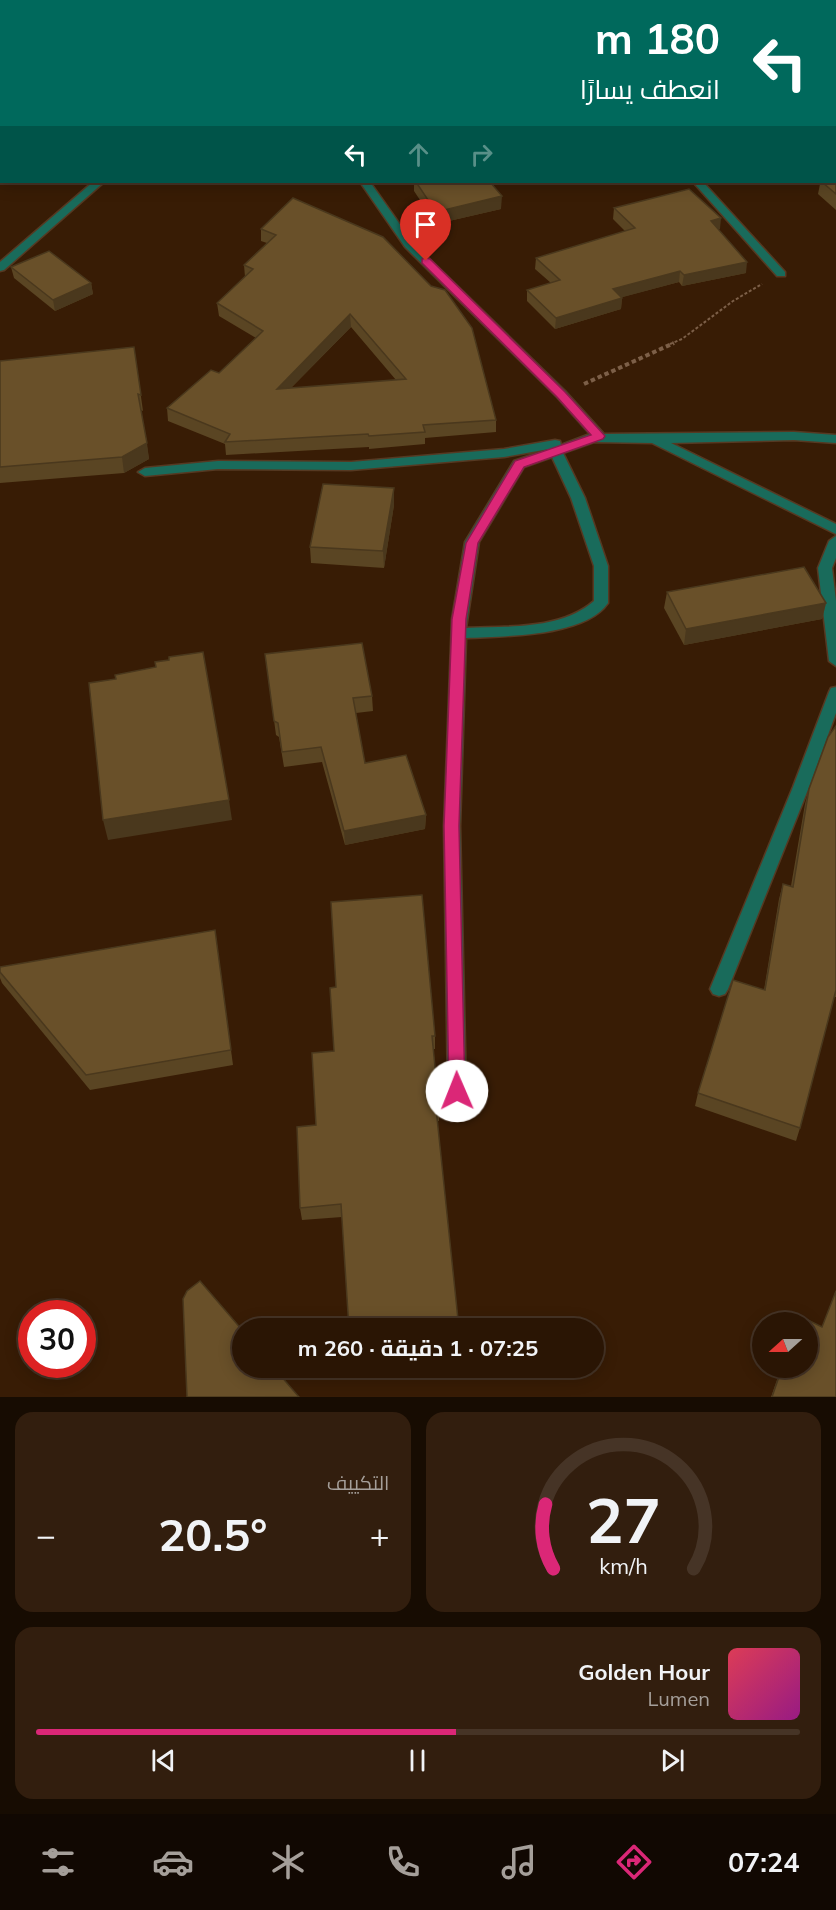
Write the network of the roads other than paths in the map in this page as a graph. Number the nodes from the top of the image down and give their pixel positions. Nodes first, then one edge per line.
1 (98, 183) edge
2 (366, 183) edge
3 (699, 183) edge
4 (0, 268) edge
5 (780, 274) road end
6 (599, 436) junction
7 (654, 439) junction
8 (836, 439) edge
9 (556, 451) junction
10 (145, 472) dead end
11 (836, 530) edge
12 (836, 541) edge
13 (458, 633) junction
14 (836, 661) edge
15 (836, 692) edge
16 (719, 989) dead end
17 (457, 1091) dead end

1 - 4 street
2 - 6 street
3 - 5 street
6 - 7 street
6 - 9 street
6 - 10 street
7 - 8 street
7 - 11 street
9 - 13 street
9 - 13 street
12 - 14 street
13 - 17 street
15 - 16 street

